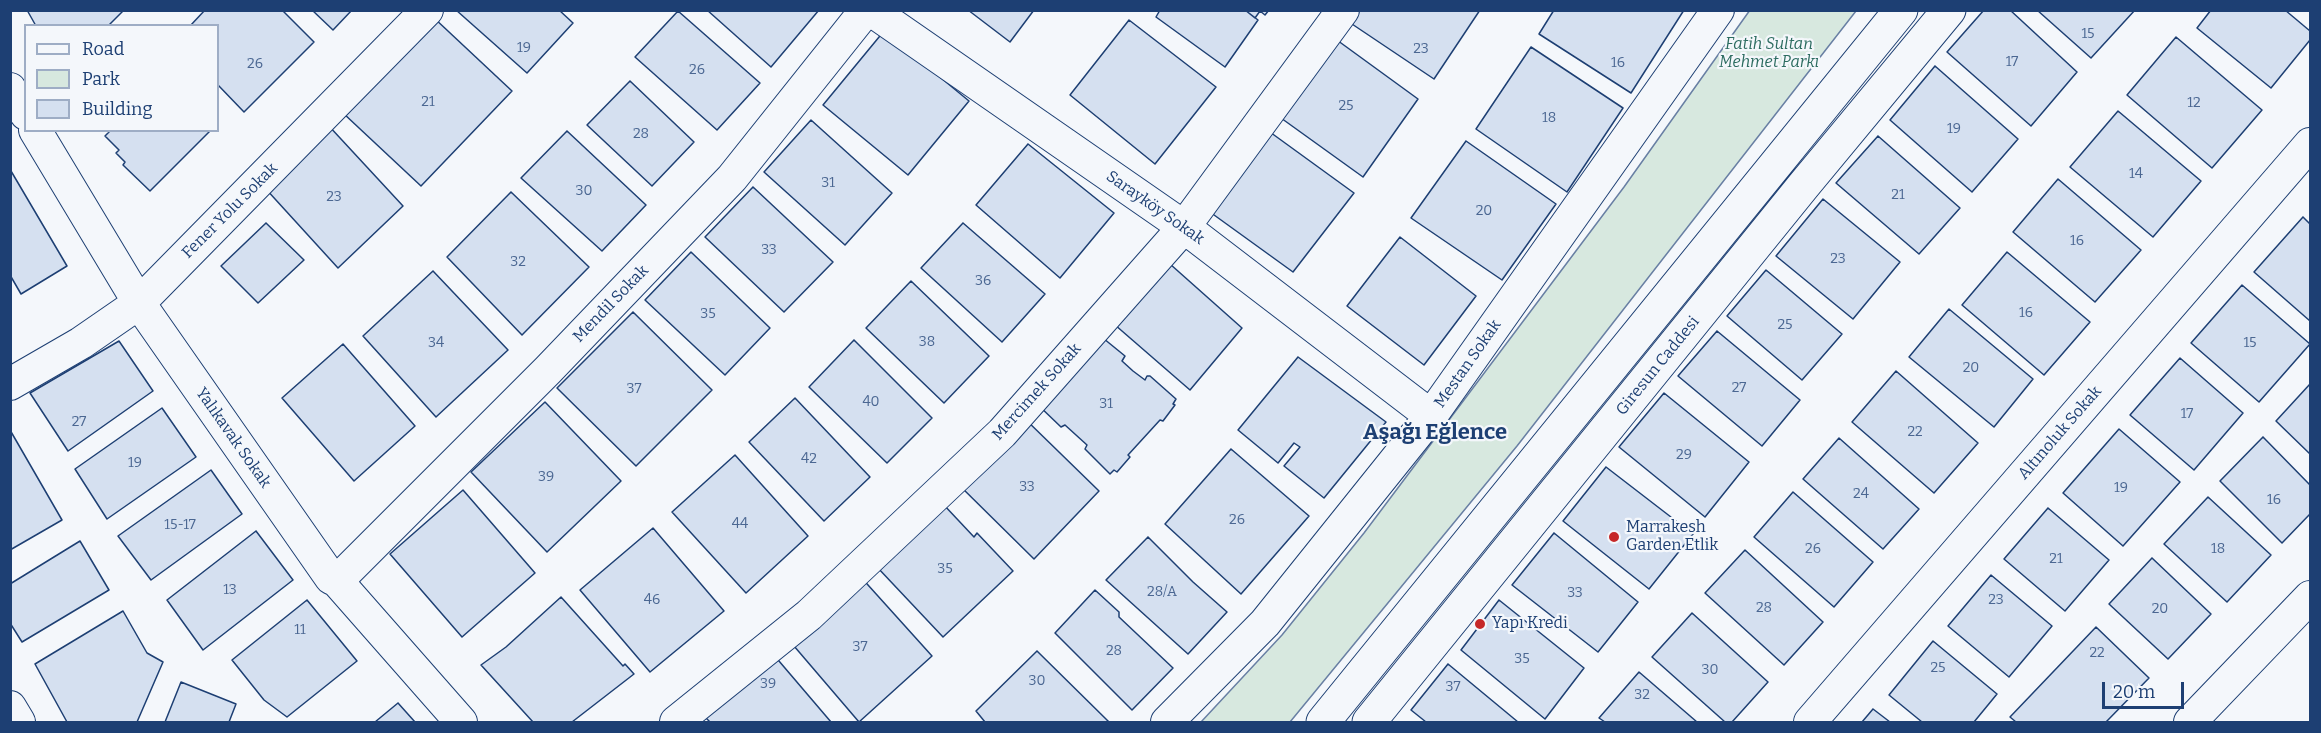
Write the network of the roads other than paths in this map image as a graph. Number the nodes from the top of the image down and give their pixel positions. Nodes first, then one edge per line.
1 (427, 10) edge
2 (866, 10) edge
3 (871, 10) edge
4 (1343, 10) edge
5 (1718, 10) edge
6 (1900, 10) edge
7 (1949, 10) edge
8 (10, 89) edge
9 (24, 111) edge
10 (37, 132) edge
11 (2310, 144) edge
12 (1184, 227) junction
13 (138, 303) junction
14 (10, 384) edge
15 (1431, 416) junction
16 (337, 581) junction
17 (2310, 597) edge
18 (10, 707) edge
19 (19, 723) edge
20 (461, 723) edge
21 (676, 723) edge
22 (1167, 723) edge
23 (1323, 723) edge
24 (1369, 723) edge
25 (1810, 723) edge
26 (2190, 723) edge

1 - 13 street, Fener Yolu Sokak
2 - 16 street, Mendil Sokak
3 - 12 street, Sarayköy Sokak
4 - 12 street, Mercimek Sokak
5 - 15 street, Mestan Sokak
6 - 23 main road
7 - 24 main road, Giresun Caddesi
8 - 9 street
10 - 13 street, Yalıkavak Sokak
11 - 25 street, Altınoluk Sokak
12 - 15 street, Sarayköy Sokak
12 - 21 street, Mercimek Sokak
13 - 14 street, Fener Yolu Sokak
13 - 16 street, Yalıkavak Sokak
15 - 22 street, Mestan Sokak
16 - 20 street, Yalıkavak Sokak
17 - 26 street
18 - 19 street

